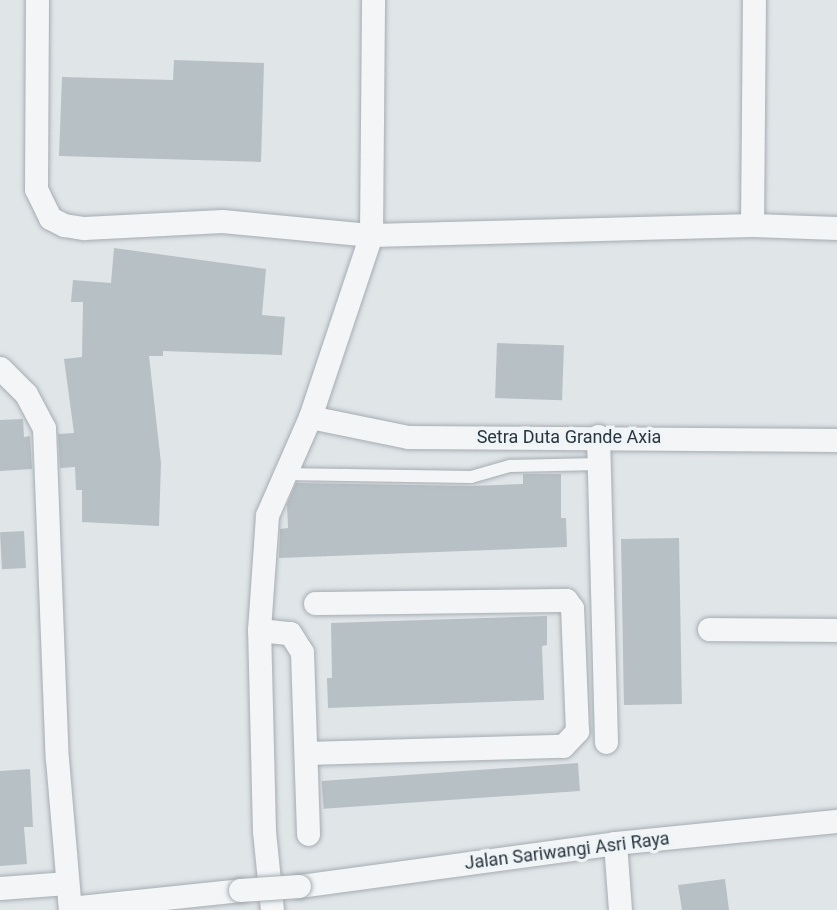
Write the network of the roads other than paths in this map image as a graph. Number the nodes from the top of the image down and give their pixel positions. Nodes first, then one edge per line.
1 (37, 0) edge
2 (373, 0) edge
3 (754, 0) edge
4 (752, 225) junction
5 (837, 228) edge
6 (371, 234) junction
7 (0, 368) edge
8 (310, 417) junction
9 (597, 436) junction
10 (833, 440) edge
11 (598, 464) junction
12 (283, 474) junction
13 (316, 603) dead end
14 (709, 629) dead end
15 (259, 630) junction
16 (837, 630) edge
17 (606, 742) dead end
18 (306, 752) junction
19 (837, 821) edge
20 (308, 834) dead end
21 (615, 843) junction
22 (67, 883) junction
23 (0, 888) edge
24 (70, 909) edge
25 (272, 910) edge
26 (620, 910) edge

1 - 6 street
2 - 6 street
3 - 4 street
4 - 5 street
4 - 6 street
6 - 8 street
7 - 22 street
8 - 9 street, Setra Duta Grande Axia
8 - 12 street
9 - 10 street, Setra Duta Grande Axia
9 - 11 street
11 - 12 lane
11 - 17 street
12 - 15 street
13 - 18 street
14 - 16 street
15 - 18 street
15 - 25 street
18 - 20 street
19 - 21 street, Jalan Sariwangi Asri Raya
21 - 24 street, Jalan Sariwangi Asri Raya, bridge
21 - 26 street
22 - 23 street
22 - 24 street

